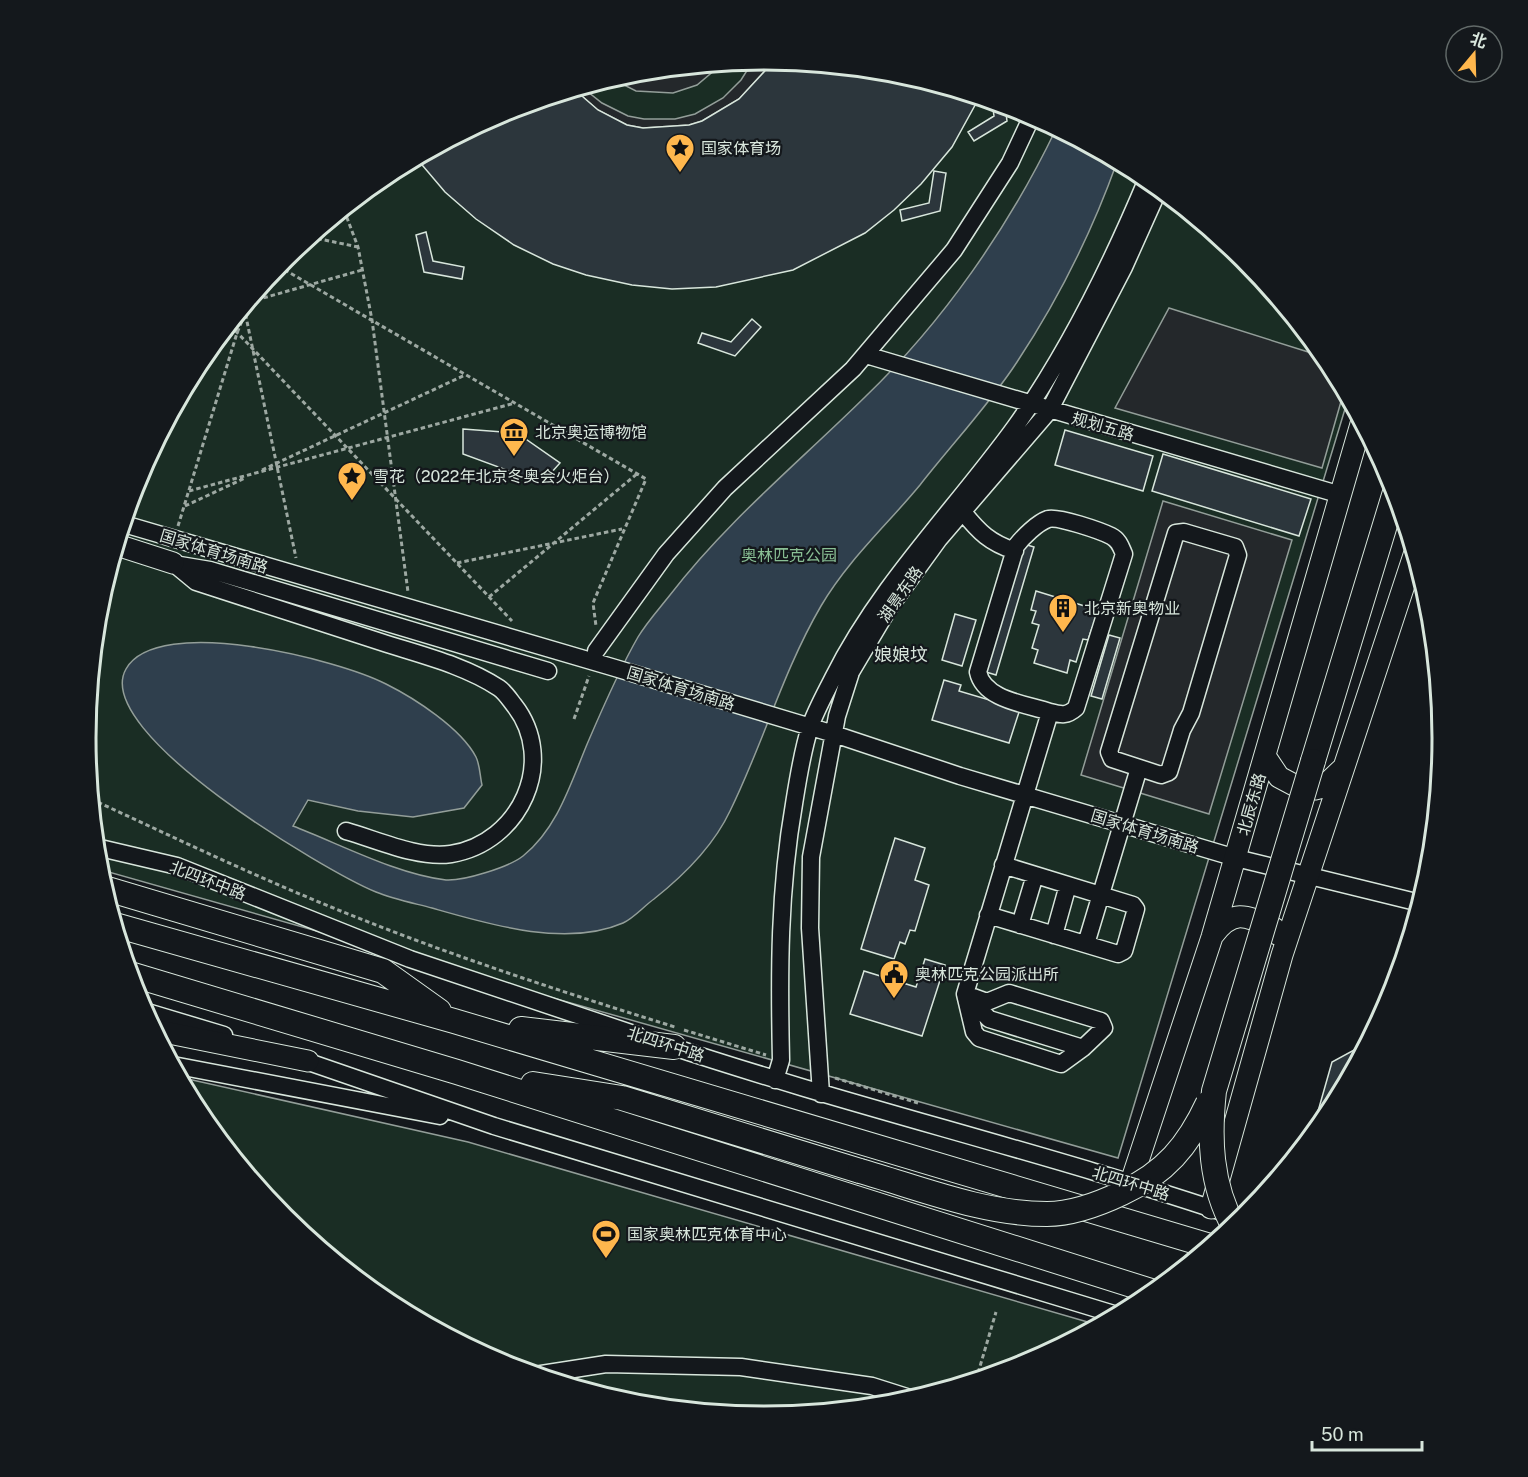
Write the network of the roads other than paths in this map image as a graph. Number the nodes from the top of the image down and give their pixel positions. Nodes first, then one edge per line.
1 (1028, 125) edge
2 (1143, 189) edge
3 (1154, 197) edge
4 (866, 355) junction
5 (1029, 405) junction
6 (1049, 411) junction
7 (1358, 434) edge
8 (1341, 495) junction
9 (1390, 507) edge
10 (963, 512) junction
11 (130, 526) edge
12 (124, 548) edge
13 (205, 549) junction
14 (1015, 550) junction
15 (173, 563) junction
16 (1411, 574) edge
17 (595, 656) junction
18 (548, 671) dead end
19 (1050, 712) junction
20 (810, 728) junction
21 (834, 734) junction
22 (1265, 756) junction
23 (1345, 766) junction
24 (1139, 768) junction
25 (1024, 795) junction
26 (1121, 823) junction
27 (346, 831) dead end
28 (106, 849) edge
29 (1236, 858) junction
30 (1003, 865) junction
31 (1310, 874) junction
32 (1035, 875) junction
33 (1068, 885) junction
34 (114, 891) edge
35 (1100, 895) junction
36 (1411, 901) edge
37 (988, 915) junction
38 (1020, 925) junction
39 (124, 927) edge
40 (1054, 935) junction
41 (1212, 938) junction
42 (1086, 944) junction
43 (1282, 955) junction
44 (140, 977) edge
45 (965, 994) junction
46 (156, 1015) edge
47 (454, 1021) junction
48 (164, 1032) edge
49 (674, 1047) junction
50 (308, 1061) junction
51 (182, 1067) edge
52 (457, 1072) junction
53 (775, 1080) junction
54 (1214, 1091) junction
55 (821, 1094) junction
56 (494, 1126) junction
57 (1131, 1182) junction
58 (1211, 1208) junction
59 (1232, 1215) edge
60 (1230, 1217) edge
61 (1201, 1243) edge
62 (1143, 1288) edge
63 (1106, 1312) edge
64 (553, 1372) edge
65 (896, 1394) edge

1 - 4 street
2 - 5 street, 湖景东路
3 - 6 street, 湖景东路
4 - 5 street, 规划五路
4 - 17 street
5 - 6 street, 规划五路
5 - 20 street, 湖景东路
6 - 8 street, 规划五路
6 - 10 street, 湖景东路
7 - 8 main road, 北辰东路
8 - 22 main road, 北辰东路
9 - 54 highway, bridge
10 - 14 street
10 - 21 street, 湖景东路
11 - 13 street, 国家体育场南路
12 - 15 main road
13 - 15 street
13 - 17 street, 国家体育场南路
14 - 19 street
14 - 19 street
15 - 18 street
15 - 27 street
16 - 23 main road
17 - 20 street, 国家体育场南路
19 - 25 street
20 - 21 street, 国家体育场南路
20 - 53 street, 湖景东路
21 - 25 street, 国家体育场南路
21 - 55 street, 湖景东路
22 - 23 main road
22 - 29 main road, 北辰东路
23 - 31 main road
24 - 24 street
24 - 26 street
25 - 26 street, 国家体育场南路
25 - 30 street
26 - 29 street, 国家体育场南路
26 - 35 street
28 - 49 street, 北四环中路
29 - 31 street, 国家体育场南路
29 - 41 main road, 北辰东路
30 - 32 street
30 - 37 street
31 - 36 street, 国家体育场南路
31 - 43 main road
32 - 33 street
32 - 38 street
33 - 35 street
33 - 40 street
34 - 47 highway
35 - 42 street
35 - 42 street
37 - 38 street
37 - 45 street
38 - 40 street
39 - 47 highway
40 - 42 street
41 - 43 main road
41 - 57 main road, 北辰东路
43 - 58 main road
44 - 52 highway
45 - 45 street
46 - 50 street
47 - 49 highway
47 - 61 highway
48 - 50 main road
49 - 53 street, 北四环中路
50 - 56 street
51 - 56 street
52 - 54 highway, bridge
52 - 62 highway
53 - 55 street, 北四环中路
54 - 60 highway, bridge
55 - 57 street, 北四环中路
56 - 63 street
57 - 58 street, 北四环中路
58 - 59 street, 北四环中路
64 - 65 street

